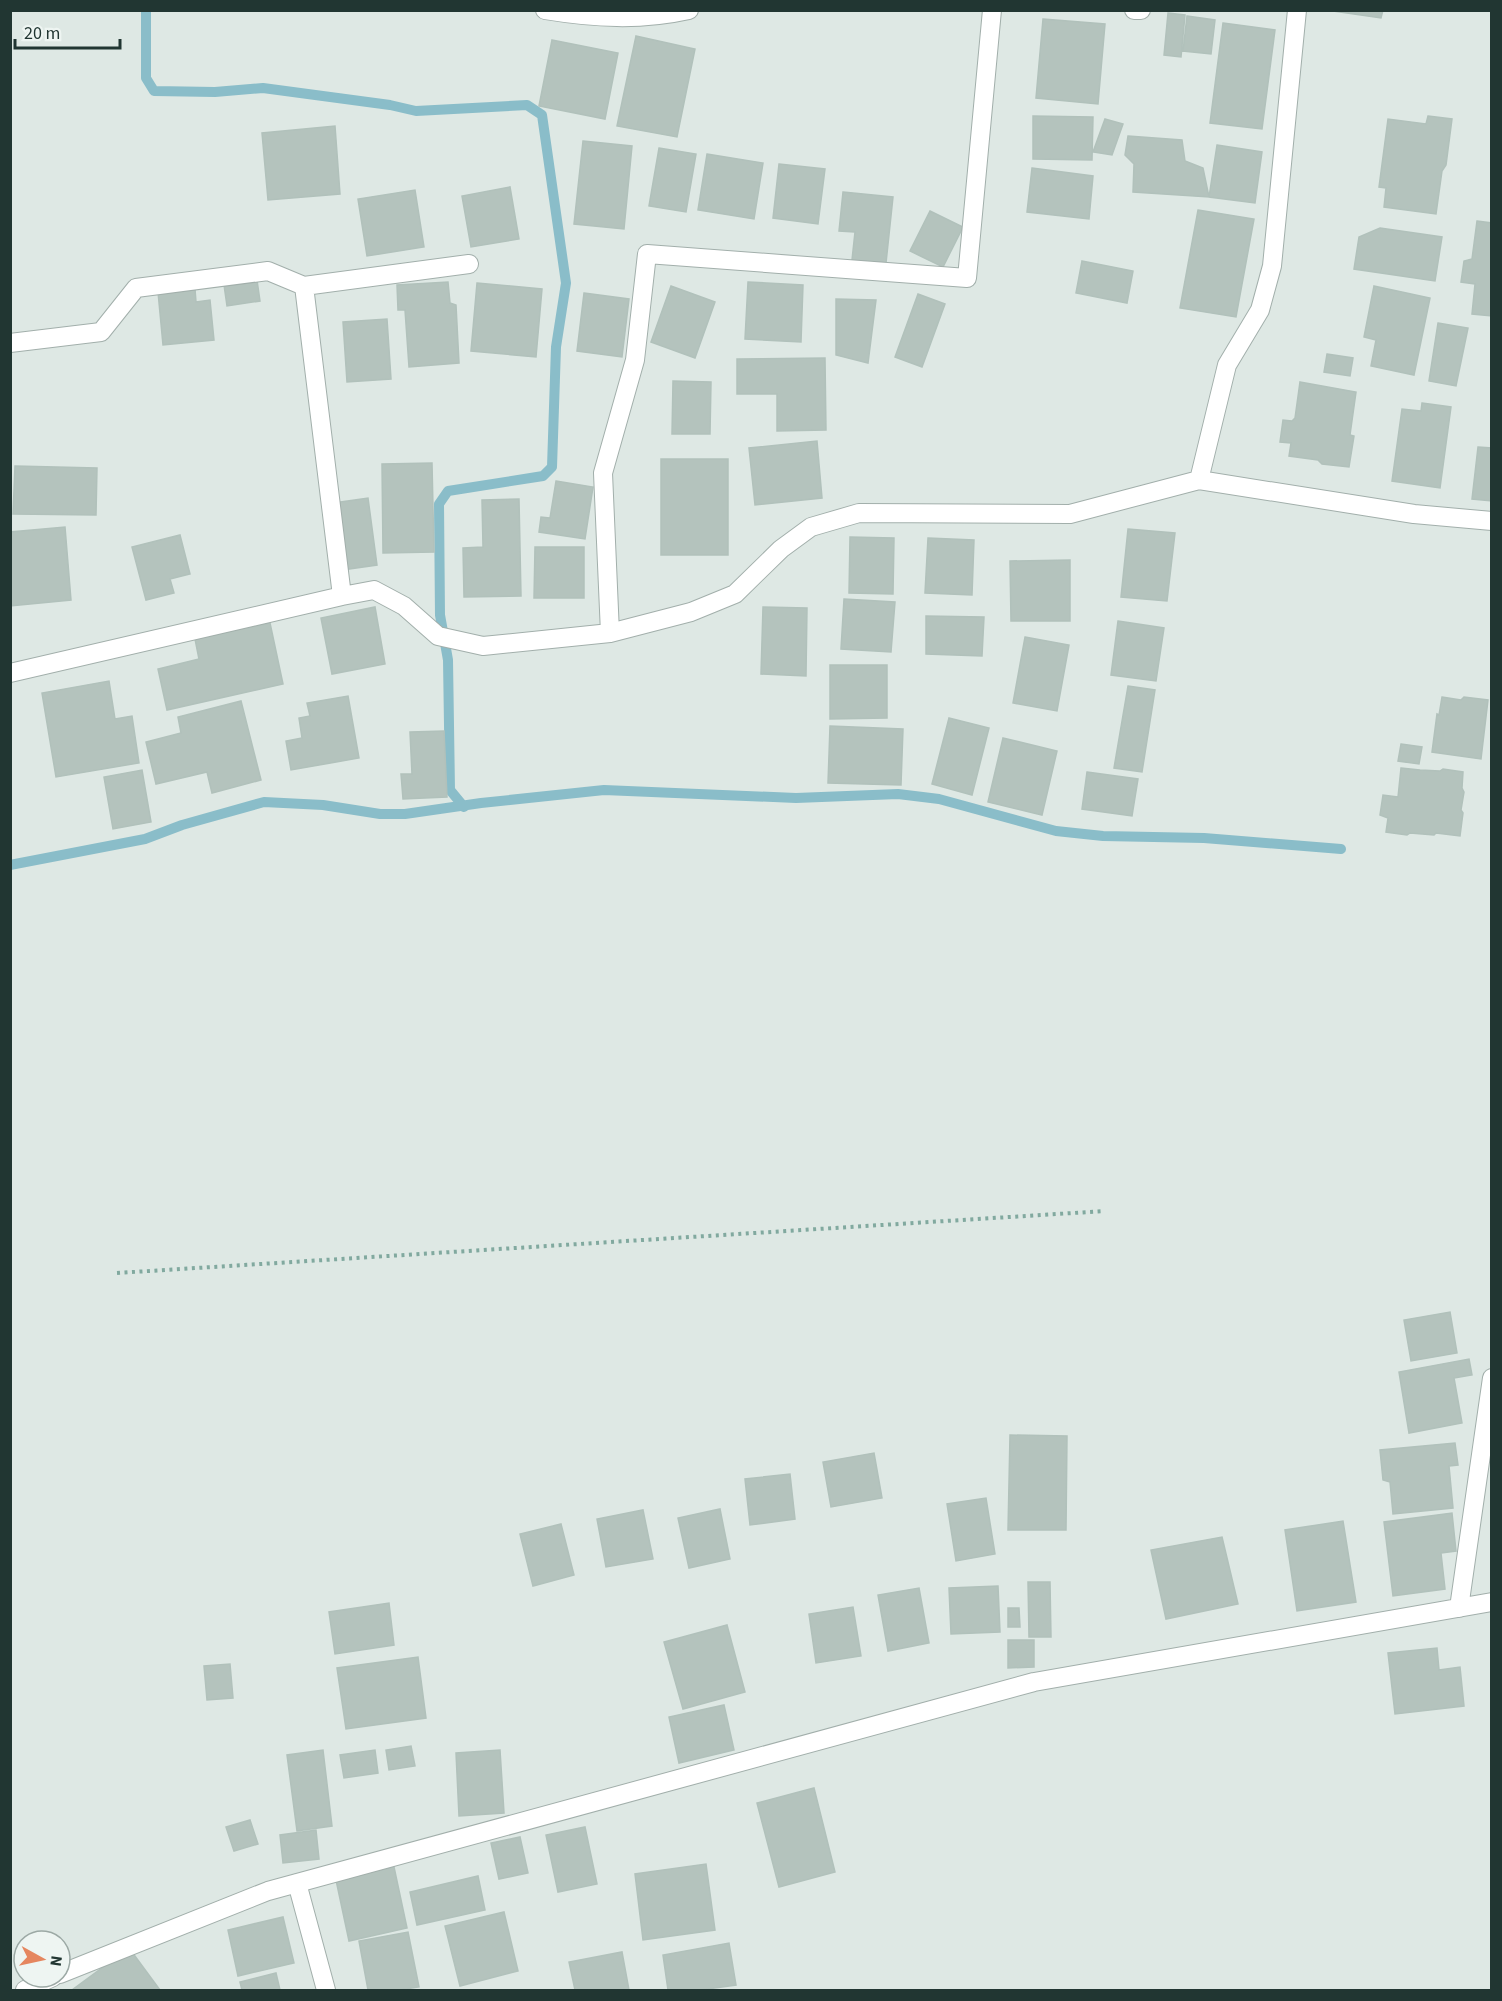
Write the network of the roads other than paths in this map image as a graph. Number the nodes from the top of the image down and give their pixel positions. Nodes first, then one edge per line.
1 (545, 10) edge
2 (688, 10) edge
3 (992, 10) edge
4 (1134, 10) edge
5 (1141, 10) edge
6 (1297, 10) edge
7 (469, 264) dead end
8 (304, 286) junction
9 (10, 343) edge
10 (1199, 480) junction
11 (1491, 521) edge
12 (342, 596) junction
13 (610, 633) junction
14 (10, 673) edge
15 (1491, 1378) edge
16 (1491, 1602) edge
17 (1459, 1608) junction
18 (297, 1883) junction
19 (72, 1969) edge
20 (326, 1990) edge

1 - 2 street
3 - 13 street
4 - 5 street
6 - 10 street
7 - 8 street
8 - 9 street
8 - 12 street
10 - 11 street
10 - 13 street
12 - 13 street
12 - 14 street
15 - 17 street
16 - 17 street
17 - 18 street
18 - 19 street
18 - 20 street

